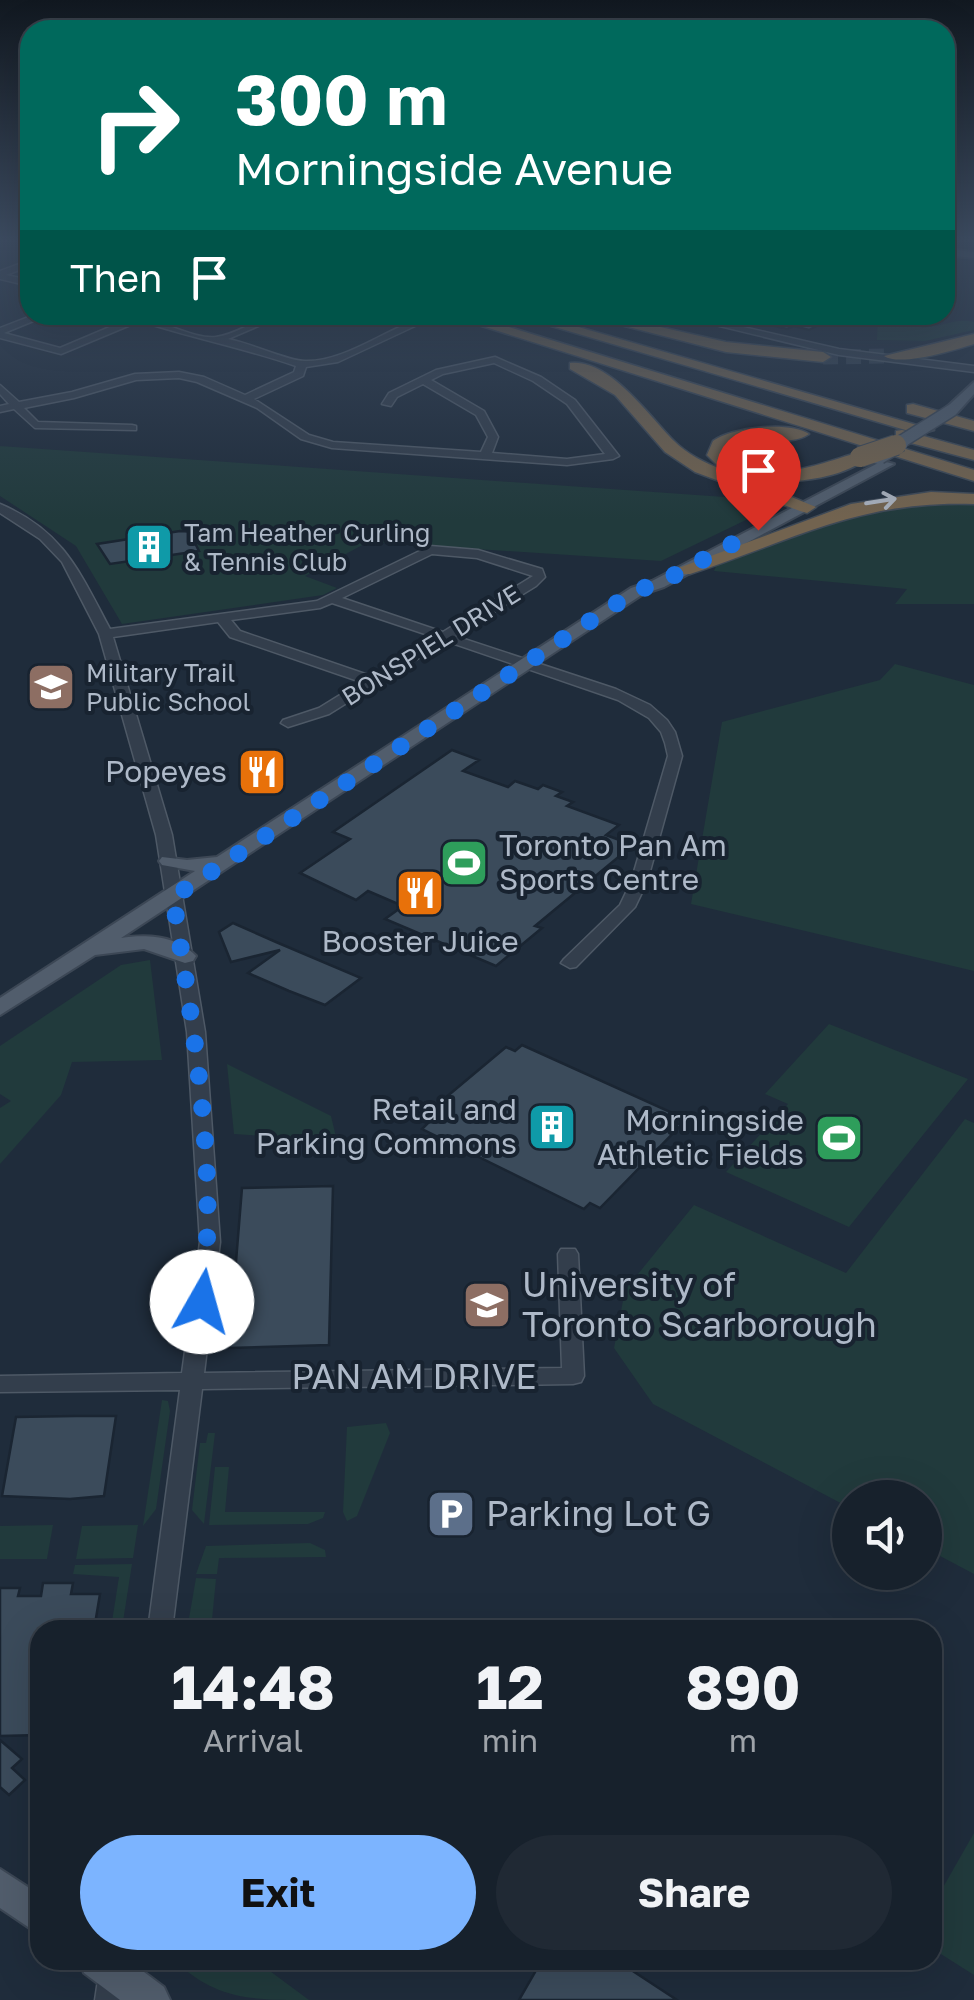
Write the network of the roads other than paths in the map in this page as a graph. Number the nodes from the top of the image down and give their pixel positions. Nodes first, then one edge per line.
1 (1, 333) edge
2 (100, 333) edge
3 (196, 333) edge
4 (234, 333) edge
5 (394, 333) edge
6 (484, 333) edge
7 (515, 333) edge
8 (555, 333) edge
9 (585, 333) edge
10 (633, 333) edge
11 (665, 333) edge
12 (754, 333) edge
13 (974, 339) edge
14 (218, 340) junction
15 (544, 342) junction
16 (824, 357) tunnel mouth
17 (896, 358) junction
18 (300, 365) junction
19 (974, 372) edge
20 (422, 380) junction
21 (974, 386) edge
22 (0, 388) edge
23 (246, 400) junction
24 (387, 404) dead end
25 (16, 406) junction
26 (0, 409) edge
27 (966, 417) edge
28 (132, 428) dead end
29 (974, 444) edge
30 (896, 445) joint
31 (485, 456) junction
32 (974, 456) edge
33 (920, 460) junction
34 (873, 461) junction
35 (974, 466) edge
36 (974, 476) edge
37 (974, 499) edge
38 (800, 505) junction
39 (0, 508) edge
40 (683, 570) junction
41 (637, 590) junction
42 (334, 600) junction
43 (222, 618) junction
44 (106, 634) junction
45 (444, 637) junction
46 (525, 664) junction
47 (371, 682) junction
48 (288, 723) dead end
49 (169, 861) junction
50 (222, 862) junction
51 (173, 897) junction
52 (82, 956) junction
53 (184, 956) junction
54 (570, 962) dead end
55 (0, 1008) edge
56 (568, 1254) dead end
57 (193, 1378) junction
58 (0, 1384) edge
59 (161, 1620) edge
60 (0, 1885) edge
61 (30, 1887) edge
62 (30, 1908) edge
63 (109, 1973) edge
64 (151, 2000) edge

1 - 2 street
3 - 14 street
4 - 14 street
5 - 18 street
6 - 38 highway
7 - 15 highway
8 - 32 highway
9 - 29 highway
10 - 27 highway
11 - 16 highway
12 - 17 street
13 - 17 highway
14 - 18 street
15 - 33 highway
15 - 35 highway
17 - 19 street
18 - 23 street
20 - 24 street
20 - 31 street
20 - 31 street
21 - 27 main road
22 - 25 street
23 - 25 street
23 - 31 street
25 - 26 street
25 - 28 street
27 - 30 main road, bridge
27 - 34 main road
30 - 34 highway, bridge
33 - 34 highway
33 - 36 highway
34 - 38 main road
40 -> 37 highway
38 - 40 main road
38 - 41 main road
39 - 44 street
40 - 41 main road
41 - 46 main road
42 - 43 street, BONSPIEL DRIVE
42 - 45 street
42 - 45 street, BONSPIEL DRIVE
43 - 44 street, BONSPIEL DRIVE
43 - 47 street
44 - 49 street
45 - 46 street
45 - 47 street, BONSPIEL DRIVE
46 - 50 main road
46 - 54 street
47 - 48 street, BONSPIEL DRIVE
49 - 50 main road
49 - 51 street
50 - 51 main road
51 - 52 main road
51 - 53 street
52 - 53 main road
52 - 55 main road
53 - 57 street
56 - 57 street, PAN AM DRIVE
57 - 58 street
57 - 59 street
60 - 61 main road
60 - 62 main road
63 - 64 main road

